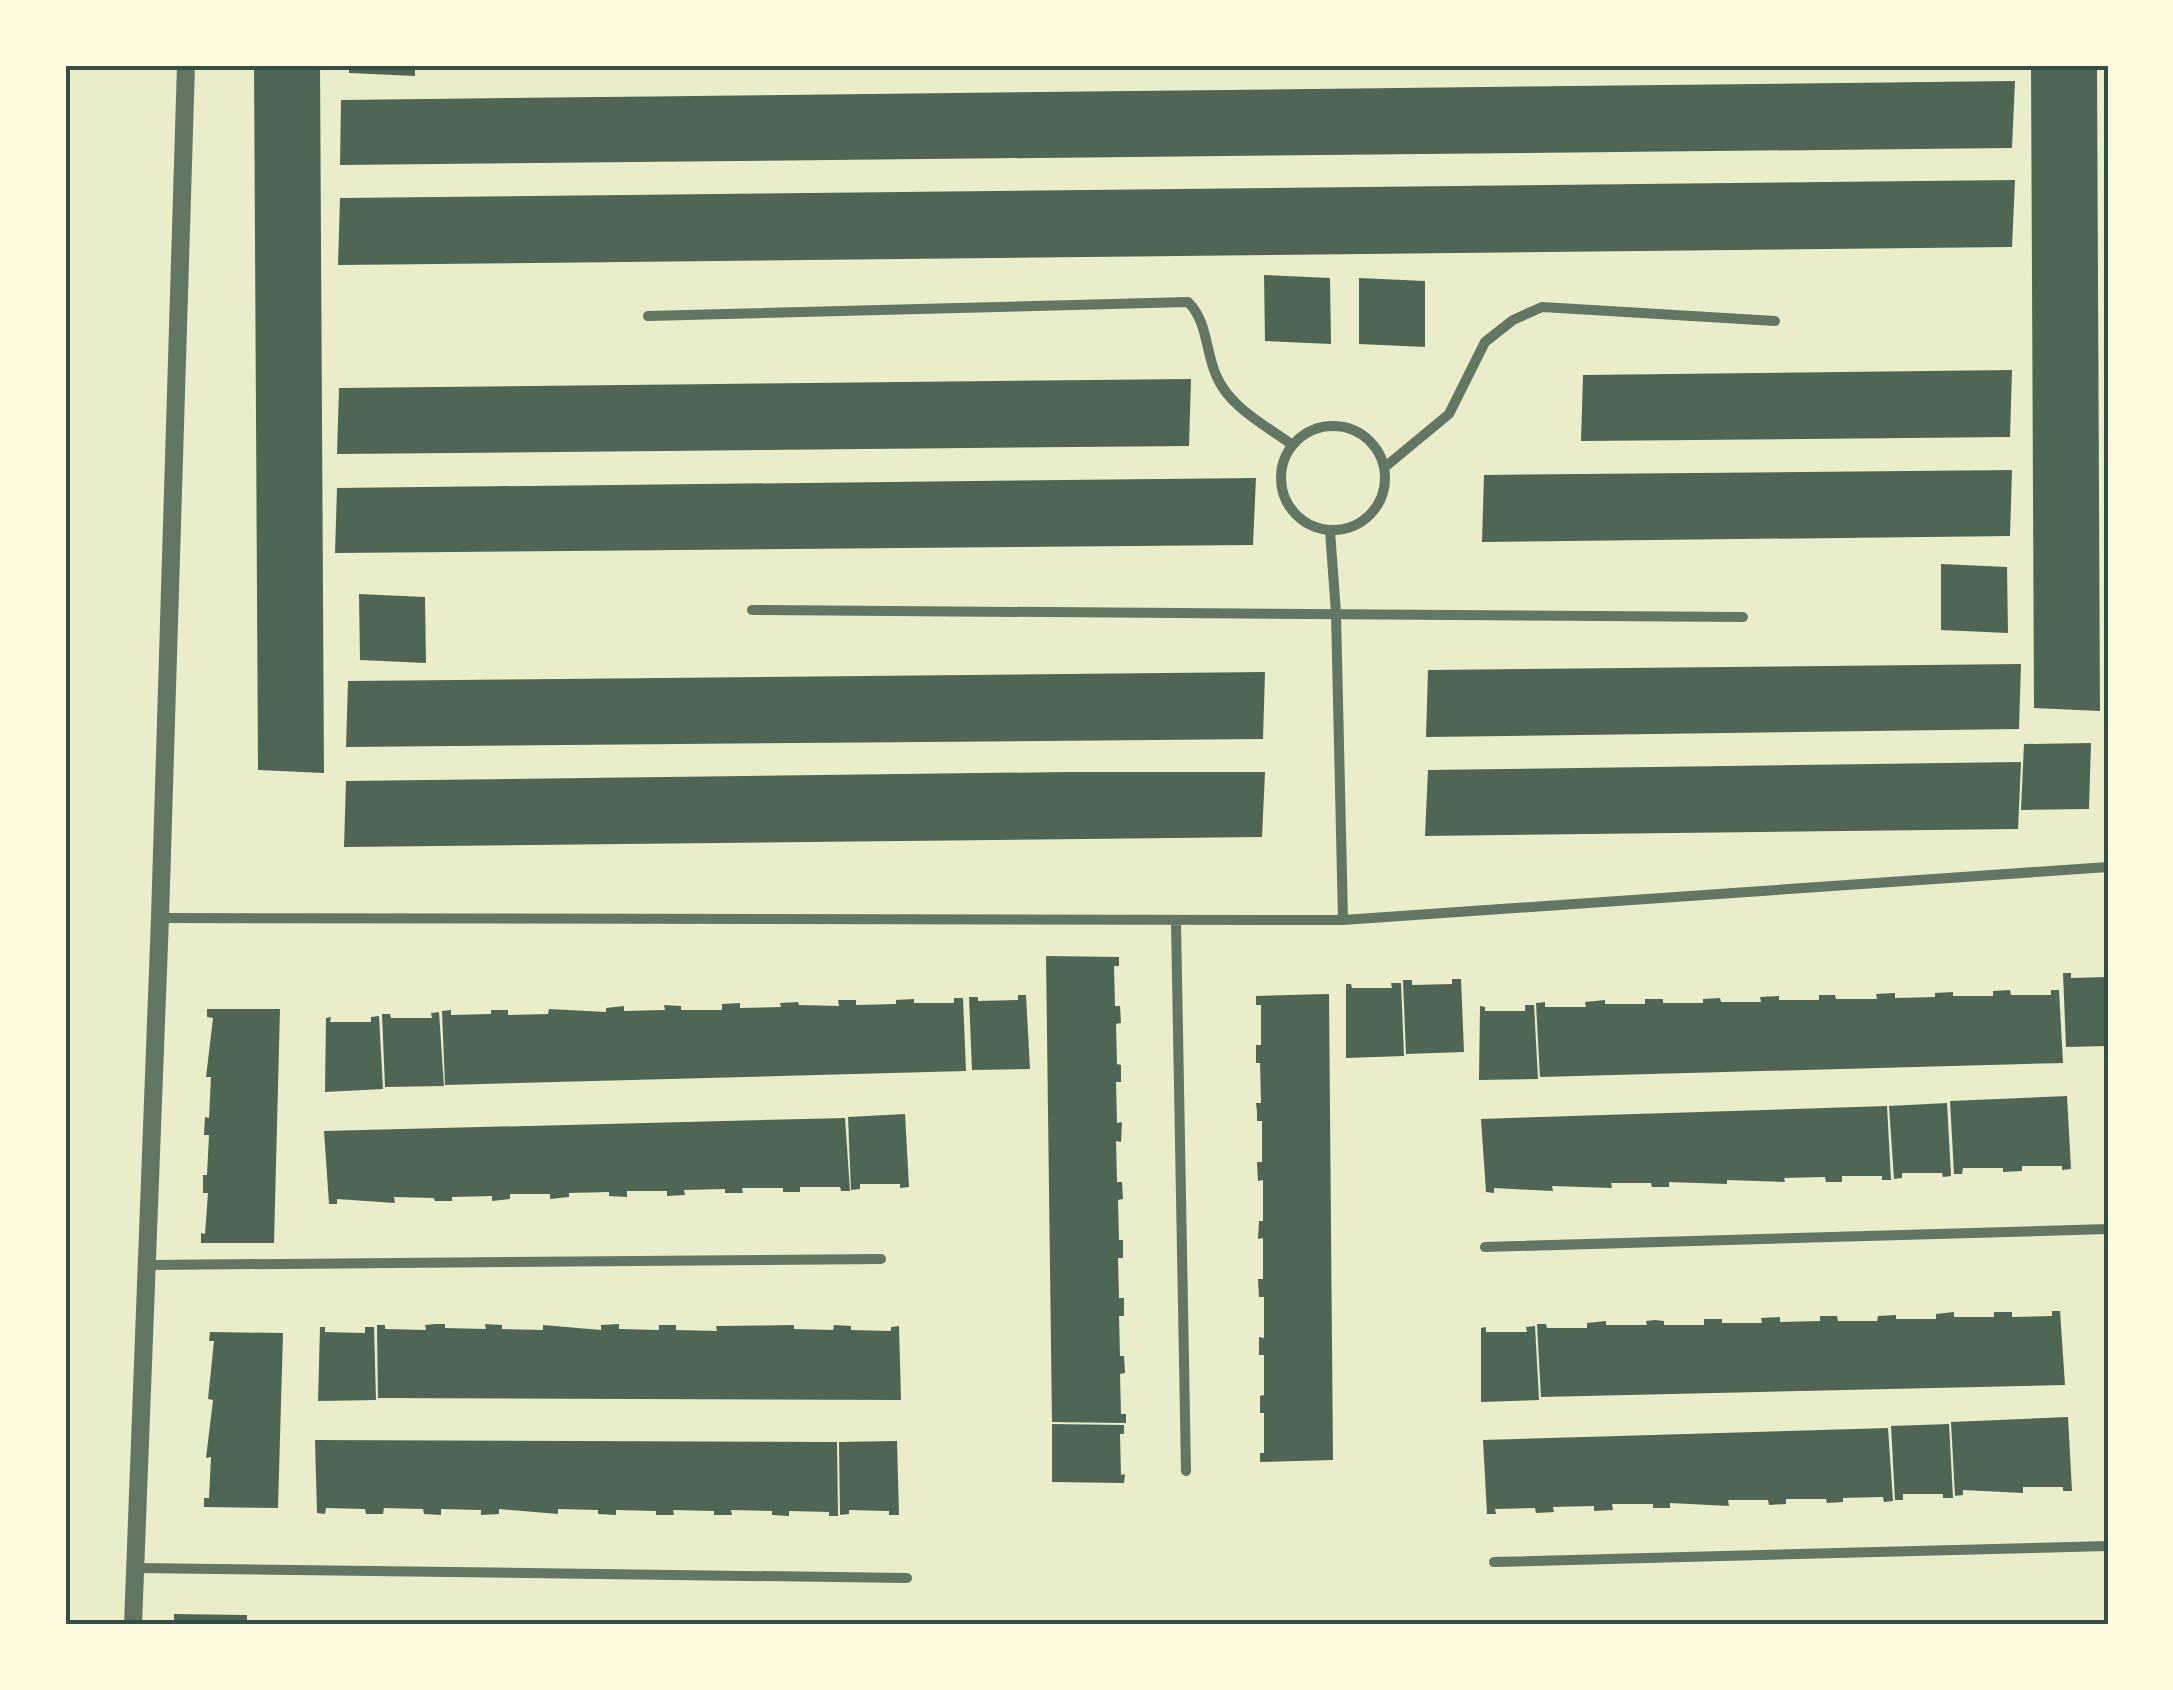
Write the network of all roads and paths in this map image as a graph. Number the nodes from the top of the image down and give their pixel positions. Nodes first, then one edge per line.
1 (186, 65) edge
2 (648, 316) dead end
3 (1774, 321) dead end
4 (1292, 444) junction
5 (1384, 466) junction
6 (1330, 531) junction
7 (752, 610) dead end
8 (1336, 613) junction
9 (1743, 616) dead end
10 (2108, 867) edge
11 (160, 918) junction
12 (1343, 920) junction
13 (1176, 922) junction
14 (2108, 1229) edge
15 (1485, 1247) dead end
16 (882, 1259) dead end
17 (148, 1265) junction
18 (1186, 1471) dead end
19 (2108, 1546) edge
20 (1494, 1562) dead end
21 (136, 1568) junction
22 (907, 1578) dead end
23 (133, 1625) edge

1 - 11 street
2 - 4 street
3 - 5 street
4 - 5 street
4 - 6 street
5 - 6 street
6 - 8 street
7 - 8 street
8 - 9 street
8 - 12 street
10 - 12 street
11 - 13 street
11 - 17 street
12 - 13 street
13 - 18 street
14 - 15 street
16 - 17 street
17 - 21 street
19 - 20 street
21 - 22 street
21 - 23 street

